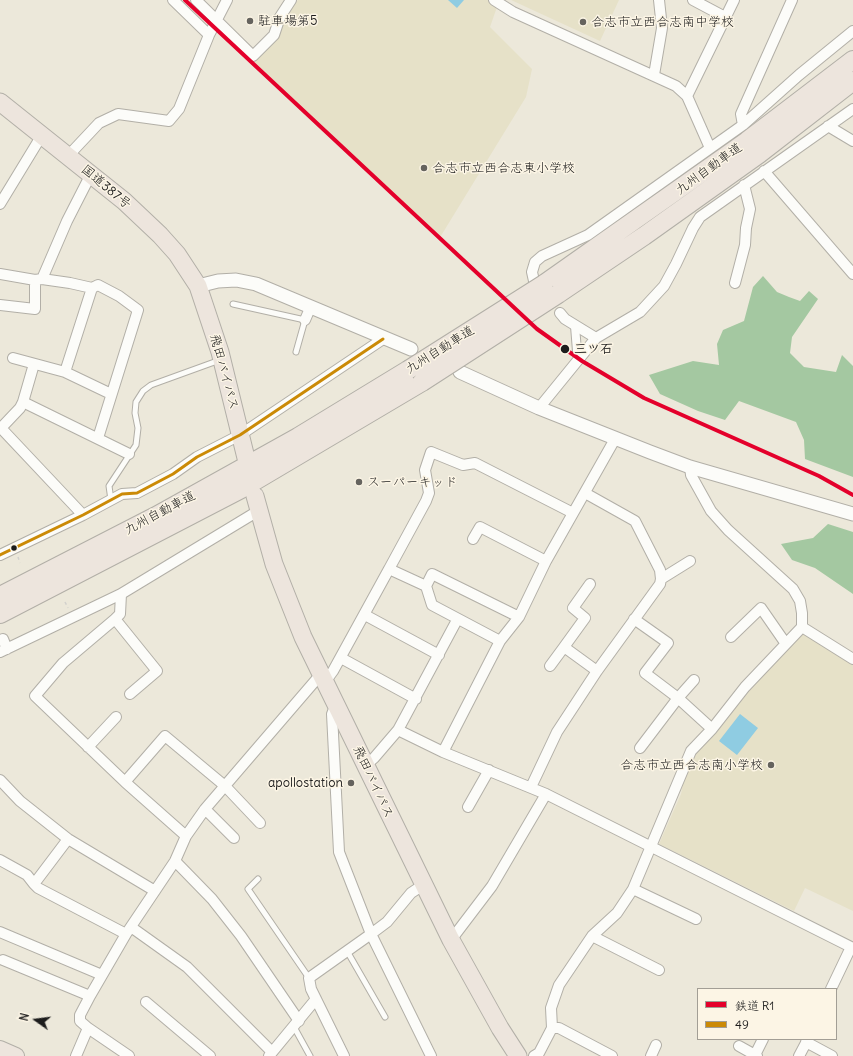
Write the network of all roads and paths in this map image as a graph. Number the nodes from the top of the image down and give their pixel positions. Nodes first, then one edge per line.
1 (173, 0) edge
2 (196, 0) edge
3 (227, 0) edge
4 (290, 0) edge
5 (494, 0) edge
6 (659, 0) edge
7 (693, 0) edge
8 (734, 0) edge
9 (792, 0) edge
10 (725, 17) junction
11 (217, 20) junction
12 (853, 31) edge
13 (209, 35) junction
14 (853, 60) edge
15 (654, 75) junction
16 (853, 81) edge
17 (687, 96) junction
18 (0, 102) edge
19 (853, 109) edge
20 (743, 125) junction
21 (828, 126) junction
22 (42, 135) junction
23 (853, 141) edge
24 (710, 148) junction
25 (68, 156) junction
26 (764, 171) junction
27 (91, 174) junction
28 (744, 185) junction
29 (0, 204) edge
30 (0, 274) edge
31 (853, 274) edge
32 (38, 279) junction
33 (735, 283) dead end
34 (198, 286) junction
35 (545, 286) junction
36 (92, 288) junction
37 (233, 304) dead end
38 (0, 305) edge
39 (311, 306) junction
40 (560, 313) dead end
41 (305, 320) junction
42 (575, 326) junction
43 (383, 339) junction
44 (594, 340) junction
45 (411, 349) dead end
46 (296, 352) dead end
47 (579, 353) junction
48 (13, 358) dead end
49 (222, 359) junction
50 (34, 364) junction
51 (65, 372) junction
52 (460, 372) dead end
53 (111, 394) junction
54 (23, 402) junction
55 (539, 408) junction
56 (0, 428) edge
57 (240, 434) junction
58 (98, 438) junction
59 (615, 439) junction
60 (129, 454) junction
61 (246, 458) dead end
62 (690, 467) junction
63 (585, 493) junction
64 (111, 500) junction
65 (257, 504) joint
66 (573, 514) junction
67 (853, 514) edge
68 (83, 515) junction
69 (473, 539) dead end
70 (0, 555) edge
71 (546, 561) junction
72 (690, 561) dead end
73 (389, 569) junction
74 (661, 579) junction
75 (590, 584) dead end
76 (426, 586) junction
77 (121, 594) junction
78 (0, 596) edge
79 (0, 614) edge
80 (365, 615) junction
81 (519, 616) junction
82 (115, 619) junction
83 (634, 619) junction
84 (457, 620) junction
85 (802, 627) junction
86 (731, 637) dead end
87 (500, 641) junction
88 (786, 644) junction
89 (4, 646) edge
90 (564, 647) junction
91 (439, 655) junction
92 (341, 658) junction
93 (853, 659) edge
94 (550, 666) dead end
95 (597, 671) junction
96 (323, 678) junction
97 (694, 680) dead end
98 (130, 694) dead end
99 (678, 698) junction
100 (416, 699) junction
101 (336, 704) junction
102 (116, 717) dead end
103 (712, 729) junction
104 (398, 730) junction
105 (88, 747) junction
106 (640, 748) dead end
107 (443, 752) junction
108 (366, 765) junction
109 (489, 770) junction
110 (0, 780) edge
111 (125, 782) junction
112 (225, 786) junction
113 (531, 787) junction
114 (546, 794) junction
115 (468, 807) dead end
116 (205, 809) junction
117 (260, 823) dead end
118 (186, 836) junction
119 (234, 838) dead end
120 (68, 839) junction
121 (651, 846) junction
122 (0, 860) edge
123 (175, 862) junction
124 (258, 879) dead end
125 (34, 884) junction
126 (423, 884) junction
127 (633, 889) junction
128 (155, 891) junction
129 (696, 920) dead end
130 (128, 931) junction
131 (0, 932) edge
132 (371, 934) junction
133 (592, 936) junction
134 (451, 940) junction
135 (852, 948) edge
136 (346, 950) junction
137 (3, 960) dead end
138 (659, 970) dead end
139 (102, 975) junction
140 (309, 978) junction
141 (832, 988) edge
142 (90, 996) junction
143 (316, 999) junction
144 (146, 1002) dead end
145 (385, 1017) dead end
146 (297, 1024) junction
147 (88, 1028) junction
148 (552, 1028) junction
149 (763, 1040) edge
150 (807, 1041) edge
151 (656, 1045) dead end
152 (739, 1046) dead end
153 (0, 1049) edge
154 (270, 1054) edge
155 (756, 1055) edge
156 (16, 1056) edge
157 (76, 1056) edge
158 (129, 1056) edge
159 (210, 1056) edge
160 (310, 1056) edge
161 (344, 1056) edge
162 (431, 1056) edge
163 (518, 1056) edge
164 (534, 1056) edge
165 (612, 1056) edge
166 (651, 1056) edge
167 (799, 1056) edge
168 (832, 1056) edge

1 - 13 street
2 - 11 street
3 - 11 street
4 - 11 street
5 - 15 street
6 - 15 street
7 - 10 street
8 - 10 street
9 - 20 street
10 - 17 street
11 - 13 street
12 - 20 street
13 - 25 street
14 - 35 highway, 九州自動車道
15 - 17 street
16 - 35 highway, 九州自動車道
17 - 24 street
18 - 22 highway, 国道387号
19 - 21 street
20 - 24 street
21 - 23 street
21 - 26 street
22 - 25 highway, 国道387号
22 - 29 street
24 - 35 street
25 - 27 highway, 国道387号
26 - 28 street
26 - 31 street
27 - 32 street
27 - 34 highway, 国道387号
28 - 33 street
28 - 44 street
30 - 32 street
32 - 36 street
32 - 38 street
34 - 39 street
34 - 49 highway, 飛田バイパス
35 - 78 highway, 九州自動車道, bridge
35 - 79 highway, 九州自動車道, bridge
36 - 51 street
36 - 53 street
37 - 41 lane
39 - 41 street
39 - 43 street
40 - 42 street
41 - 46 lane
42 - 44 street
42 - 47 street
43 - 45 street
43 - 57 street
44 - 47 street
47 - 55 street
48 - 50 street
49 - 57 highway, 飛田バイパス
49 - 60 lane
50 - 51 street
50 - 54 street
51 - 53 street
52 - 55 street
53 - 58 street
54 - 56 street
54 - 58 street
55 - 59 street
56 - 68 street
57 - 61 highway, 飛田バイパス
57 - 64 street
58 - 60 street
59 - 62 street
59 - 63 street
60 - 64 lane
62 - 67 street
62 - 85 street
63 - 66 street
63 - 74 street
64 - 68 street
65 - 77 street
65 - 96 highway, 飛田バイパス
66 - 71 street
66 - 73 street
68 - 70 street
69 - 71 street
71 - 81 street
72 - 74 street
73 - 76 street
73 - 80 street
74 - 83 street
75 - 90 street
76 - 81 street
76 - 84 street
77 - 82 street
77 - 89 street
80 - 91 street
80 - 92 street
81 - 87 street
82 - 98 street
82 - 105 street
83 - 95 street
83 - 99 street
84 - 87 street
84 - 91 street
85 - 88 street
85 - 93 street
86 - 88 street
87 - 107 street
88 - 103 street
90 - 94 street
90 - 95 street
91 - 100 street
92 - 96 street
92 - 100 street
95 - 113 street
96 - 101 highway, 飛田バイパス
96 - 112 street
97 - 99 street
99 - 103 street
99 - 106 street
100 - 104 street
101 - 108 highway, 飛田バイパス
101 - 132 street
102 - 105 street
103 - 121 street
104 - 107 street
104 - 108 street
105 - 111 street
107 - 109 street
108 - 126 highway, 飛田バイパス
109 - 113 street
109 - 115 street
110 - 120 street
111 - 112 street
111 - 118 street
112 - 116 street
112 - 117 street
113 - 114 street
114 - 121 street
114 - 134 street
116 - 118 street
116 - 119 street
118 - 123 street
120 - 125 street
120 - 128 street
121 - 127 street
121 - 135 street
122 - 125 street
123 - 128 street
123 - 146 street
124 - 140 lane
125 - 130 street
126 - 132 street
126 - 134 highway, 飛田バイパス
127 - 129 street
127 - 133 street
128 - 130 street
130 - 139 street
130 - 154 street
131 - 139 street
132 - 136 street
132 - 162 street
133 - 138 street
133 - 148 street
134 - 163 highway, 飛田バイパス
135 - 141 street
136 - 140 street
136 - 145 lane
137 - 142 street
139 - 142 street
140 - 143 street
142 - 147 street
143 - 146 street
143 - 161 street
144 - 159 street
146 - 154 street
146 - 160 lane
147 - 157 street
147 - 158 street
148 - 164 street
148 - 165 street
149 - 155 street
150 - 167 street
150 - 168 street
151 - 166 street
152 - 155 street
153 - 156 main road

